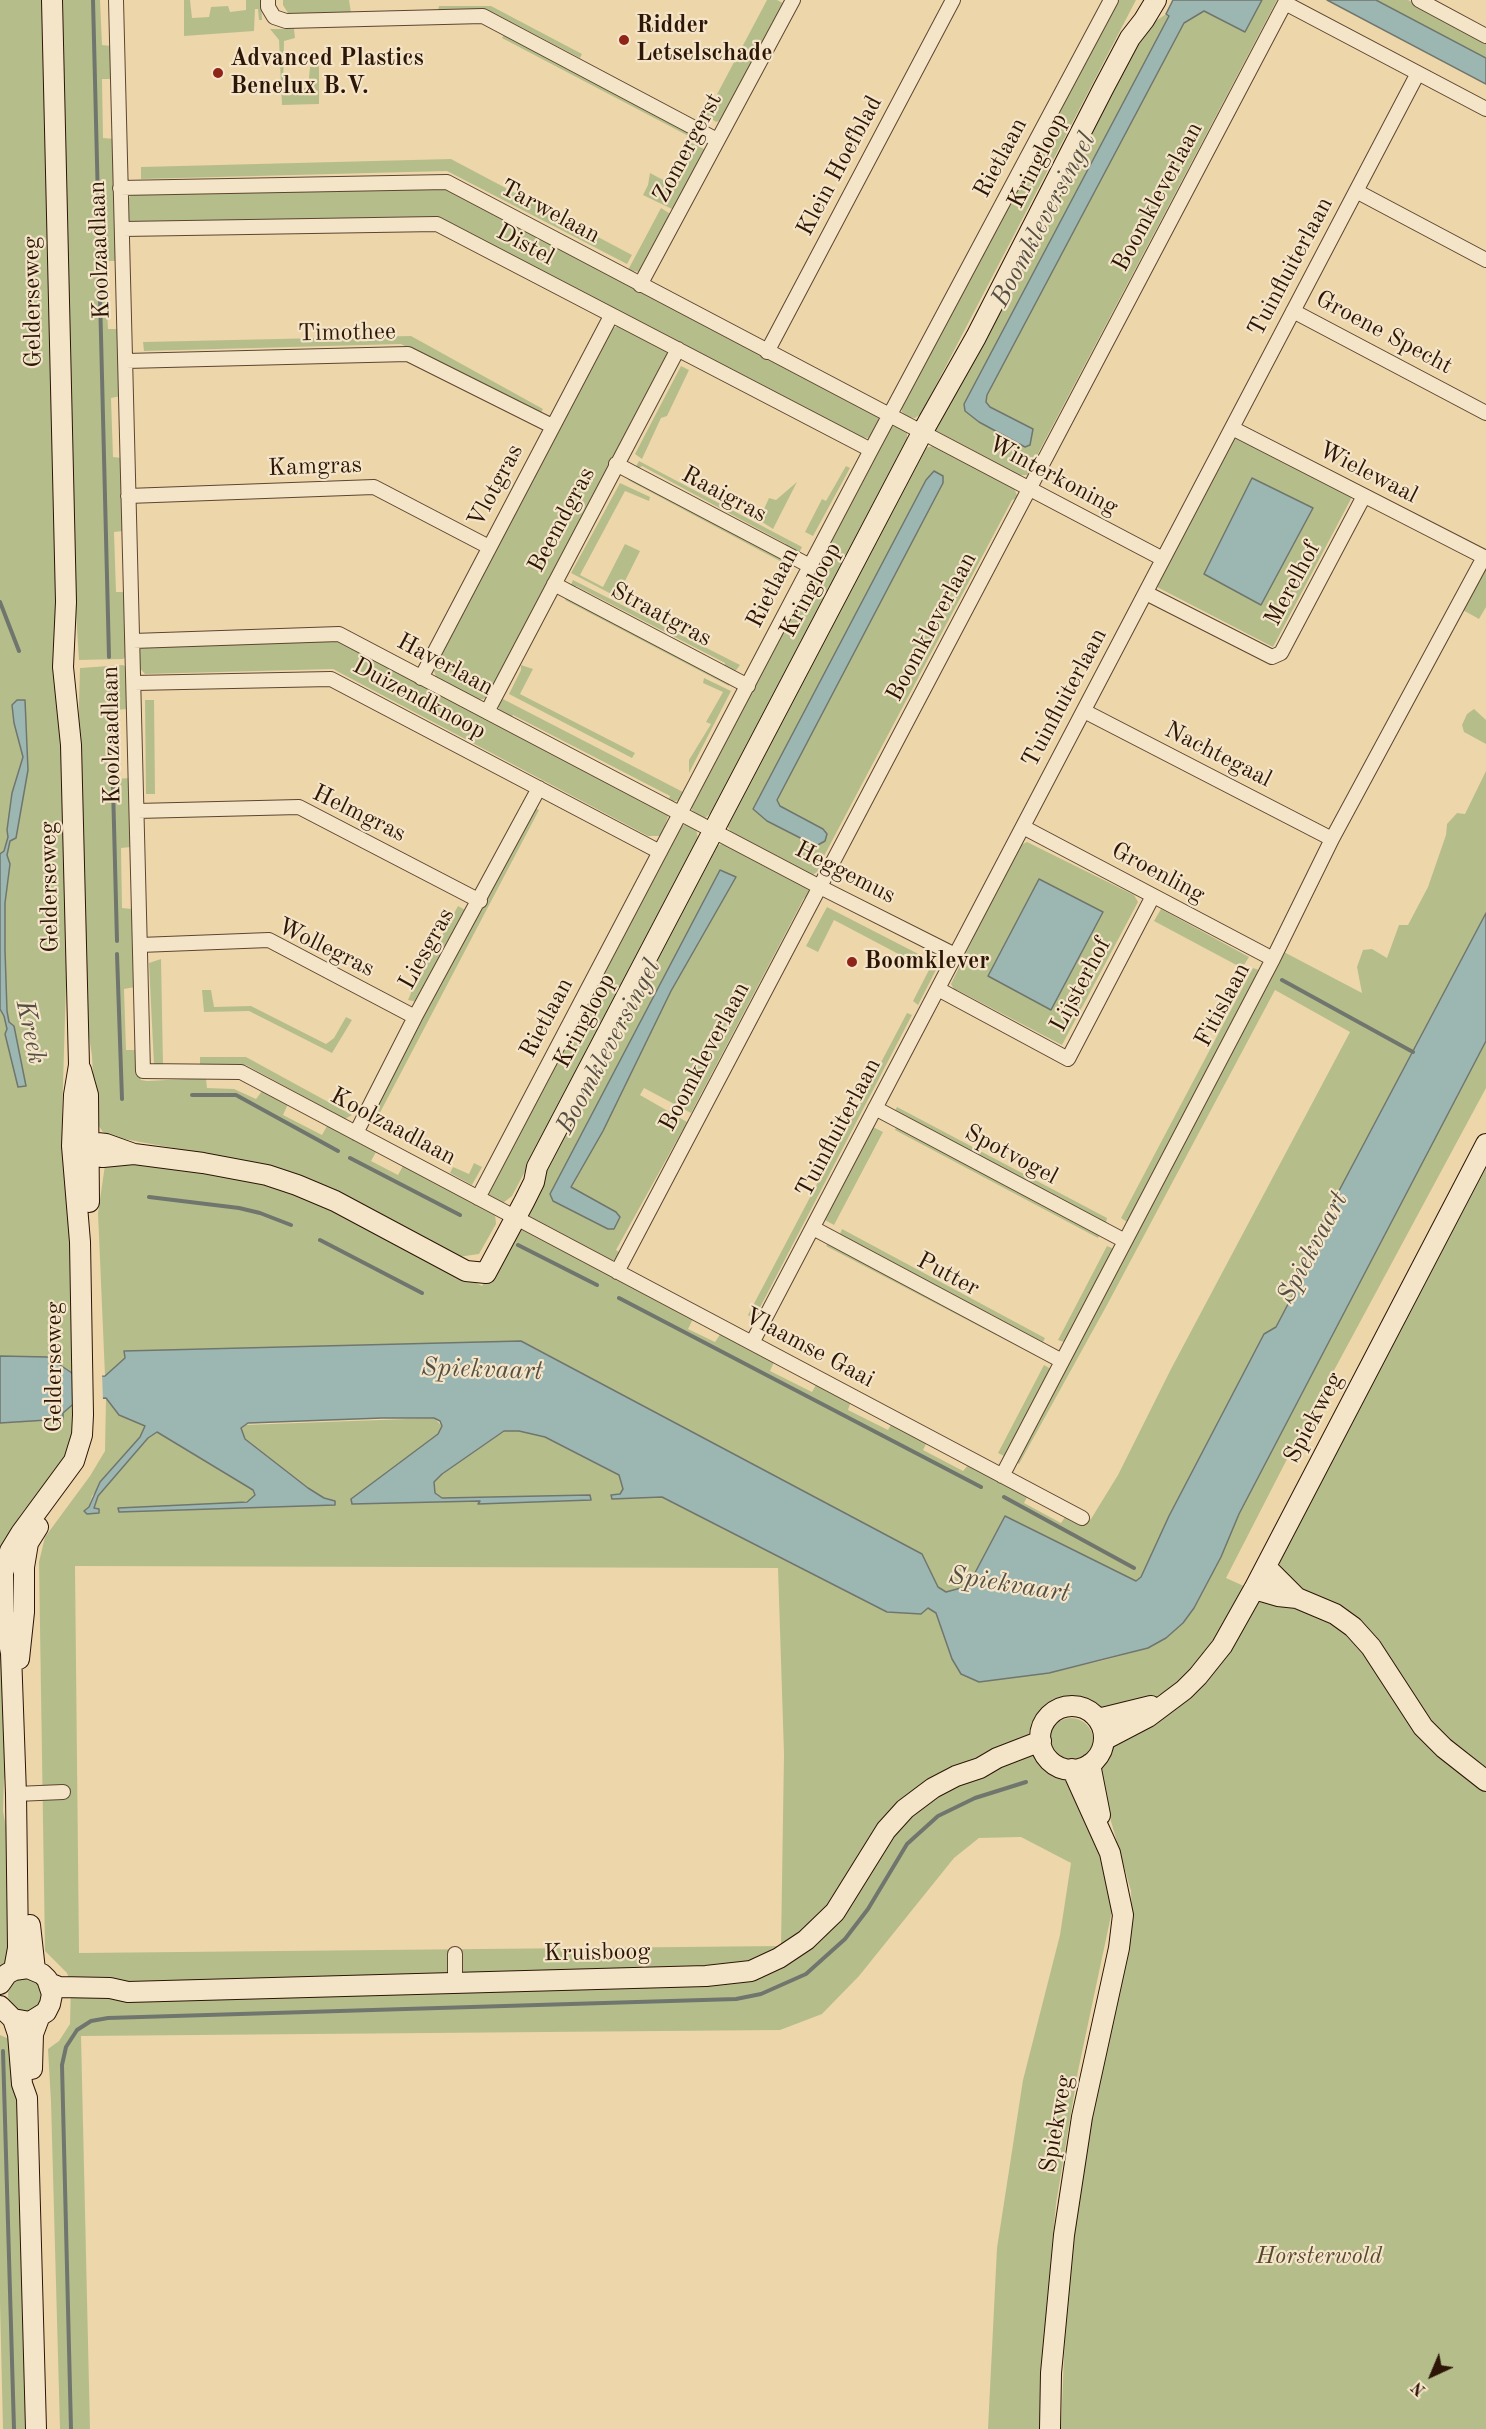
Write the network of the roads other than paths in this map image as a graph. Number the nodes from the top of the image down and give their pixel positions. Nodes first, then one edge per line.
1 (51, 0) edge
2 (116, 0) edge
3 (268, 0) edge
4 (793, 0) edge
5 (952, 0) edge
6 (1111, 0) edge
7 (1142, 0) edge
8 (1156, 0) edge
9 (1419, 0) edge
10 (1486, 36) edge
11 (1130, 38) junction
12 (1418, 73) junction
13 (1486, 109) edge
14 (717, 140) junction
15 (120, 188) junction
16 (1356, 191) junction
17 (123, 229) junction
18 (1486, 260) edge
19 (640, 285) junction
20 (1293, 311) junction
21 (611, 316) junction
22 (678, 349) junction
23 (767, 352) junction
24 (126, 361) junction
25 (1486, 412) edge
26 (890, 416) junction
27 (552, 426) junction
28 (1232, 428) junction
29 (923, 431) junction
30 (871, 450) junction
31 (616, 464) junction
32 (1030, 489) junction
33 (128, 496) junction
34 (1364, 496) junction
35 (489, 547) junction
36 (1485, 558) edge
37 (1163, 560) junction
38 (810, 566) junction
39 (554, 584) junction
40 (1146, 593) junction
41 (133, 640) junction
42 (421, 678) junction
43 (134, 683) junction
44 (748, 686) junction
45 (1084, 711) junction
46 (487, 712) junction
47 (539, 788) junction
48 (137, 811) junction
49 (681, 813) junction
50 (1023, 827) junction
51 (714, 830) junction
52 (1332, 838) junction
53 (660, 852) junction
54 (820, 887) junction
55 (1153, 896) junction
56 (480, 901) junction
57 (140, 945) junction
58 (956, 955) junction
59 (1273, 959) junction
60 (938, 989) junction
61 (415, 1017) junction
62 (875, 1108) junction
63 (356, 1133) junction
64 (1486, 1144) edge
65 (83, 1148) junction
66 (478, 1198) junction
67 (511, 1216) junction
68 (813, 1228) junction
69 (1125, 1241) junction
70 (617, 1272) junction
71 (752, 1343) junction
72 (1062, 1361) junction
73 (1002, 1476) junction
74 (1082, 1518) dead end
75 (1266, 1567) junction
76 (1254, 1589) junction
77 (1297, 1598) junction
78 (10, 1682) edge
79 (1168, 1702) junction
80 (1098, 1719) junction
81 (1104, 1740) junction
82 (1044, 1749) junction
83 (1081, 1767) junction
84 (1486, 1781) edge
85 (63, 1792) dead end
86 (20, 1793) junction
87 (455, 1954) dead end
88 (42, 1976) junction
89 (7, 1977) edge
90 (455, 1982) junction
91 (128, 1992) junction
92 (3, 2010) edge
93 (43, 2013) junction
94 (27, 2098) junction
95 (36, 2429) edge
96 (1050, 2429) edge

1 - 65 street, Gelderseweg
2 - 15 street, Koolzaadlaan
3 - 14 street
4 - 14 street, Zomergerst
5 - 23 street, Klein Hoefblad
6 - 26 street, Rietlaan
7 - 11 street, Kringloop
8 - 11 street, Kringloop
9 - 10 street
11 - 29 street, Kringloop
12 - 13 street
12 - 16 street, Tuinfluiterlaan
12 - 32 street, Boomkleverlaan
14 - 19 street, Zomergerst
15 - 17 street, Koolzaadlaan
15 - 19 street, Tarwelaan
16 - 18 street
16 - 20 street, Tuinfluiterlaan
17 - 21 street, Distel
17 - 24 street, Koolzaadlaan
19 - 23 street, Tarwelaan
20 - 25 street, Groene Specht
20 - 28 street, Tuinfluiterlaan
21 - 22 street, Distel
21 - 27 street, Vlotgras
22 - 30 street, Distel
22 - 31 street, Beemdgras
23 - 26 street, Tarwelaan
24 - 27 street, Timothee
24 - 33 street, Koolzaadlaan
26 - 29 street, Tarwelaan
26 - 30 street, Rietlaan
27 - 35 street, Vlotgras
28 - 34 street, Wielewaal
28 - 37 street, Tuinfluiterlaan
29 - 32 street, Winterkoning
29 - 51 street, Kringloop
30 - 38 street, Rietlaan
31 - 38 street, Raaigras
31 - 39 street, Beemdgras
32 - 37 street, Winterkoning
32 - 54 street, Boomkleverlaan
33 - 35 street, Kamgras
33 - 41 street, Koolzaadlaan
34 - 36 street, Wielewaal
34 - 40 street, Merelhof
35 - 42 street, Vlotgras
36 - 52 street, Fitislaan
37 - 40 street, Tuinfluiterlaan
38 - 44 street, Rietlaan
39 - 44 street, Straatgras
39 - 46 street, Beemdgras
40 - 45 street, Tuinfluiterlaan
41 - 42 street, Haverlaan
41 - 43 street, Koolzaadlaan
42 - 46 street, Haverlaan
43 - 47 street, Duizendknoop
43 - 48 street, Koolzaadlaan
44 - 49 street, Rietlaan
45 - 50 street, Tuinfluiterlaan
45 - 52 street, Nachtegaal
46 - 49 street, Haverlaan
47 - 53 street, Duizendknoop
47 - 56 street, Liesgras
48 - 56 street, Helmgras
48 - 57 street, Koolzaadlaan
49 - 51 street, Haverlaan
49 - 53 street, Rietlaan
50 - 55 street, Groenling
50 - 58 street, Tuinfluiterlaan
51 - 54 street, Heggemus
51 - 67 street, Kringloop
52 - 59 street, Fitislaan
53 - 66 street, Rietlaan
54 - 58 street, Heggemus
54 - 70 street, Boomkleverlaan
55 - 59 street, Groenling
55 - 60 street, Lijsterhof
56 - 61 street, Liesgras
57 - 61 street, Wollegras
57 - 63 street, Koolzaadlaan
58 - 60 street, Tuinfluiterlaan
59 - 69 street, Fitislaan
60 - 62 street, Tuinfluiterlaan
61 - 63 street, Liesgras
62 - 68 street, Tuinfluiterlaan
62 - 69 street, Spotvogel
63 - 66 street, Koolzaadlaan
64 - 75 street, Spiekweg
65 - 67 street, Kringloop
65 - 78 street, Gelderseweg
66 - 67 street, Koolzaadlaan
67 - 70 street, Vlaamse Gaai
68 - 71 street, Tuinfluiterlaan
68 - 72 street, Putter
69 - 72 street, Fitislaan
70 - 71 street, Vlaamse Gaai
71 - 73 street, Vlaamse Gaai
72 - 73 street, Fitislaan
73 - 74 street, Vlaamse Gaai
75 - 76 street, Spiekweg
75 - 77 street
76 - 77 street
76 - 79 street, Spiekweg
77 - 84 street
78 - 86 street, Gelderseweg
79 - 80 street, Spiekweg
79 - 81 street, Spiekweg
80 - 81 street
80 - 82 street
81 - 83 street
82 - 83 street
82 - 90 street, Kruisboog
83 - 96 street, Spiekweg
85 - 86 street
86 - 88 street, Gelderseweg
86 - 89 street, Gelderseweg
87 - 90 street
88 - 89 street, Kruisboog
88 - 91 street, Kruisboog
88 - 93 street, Gelderseweg
90 - 91 street, Kruisboog
91 - 93 street, Kruisboog
92 - 93 street, Kruisboog
92 - 94 street
93 - 94 street
94 - 95 street

